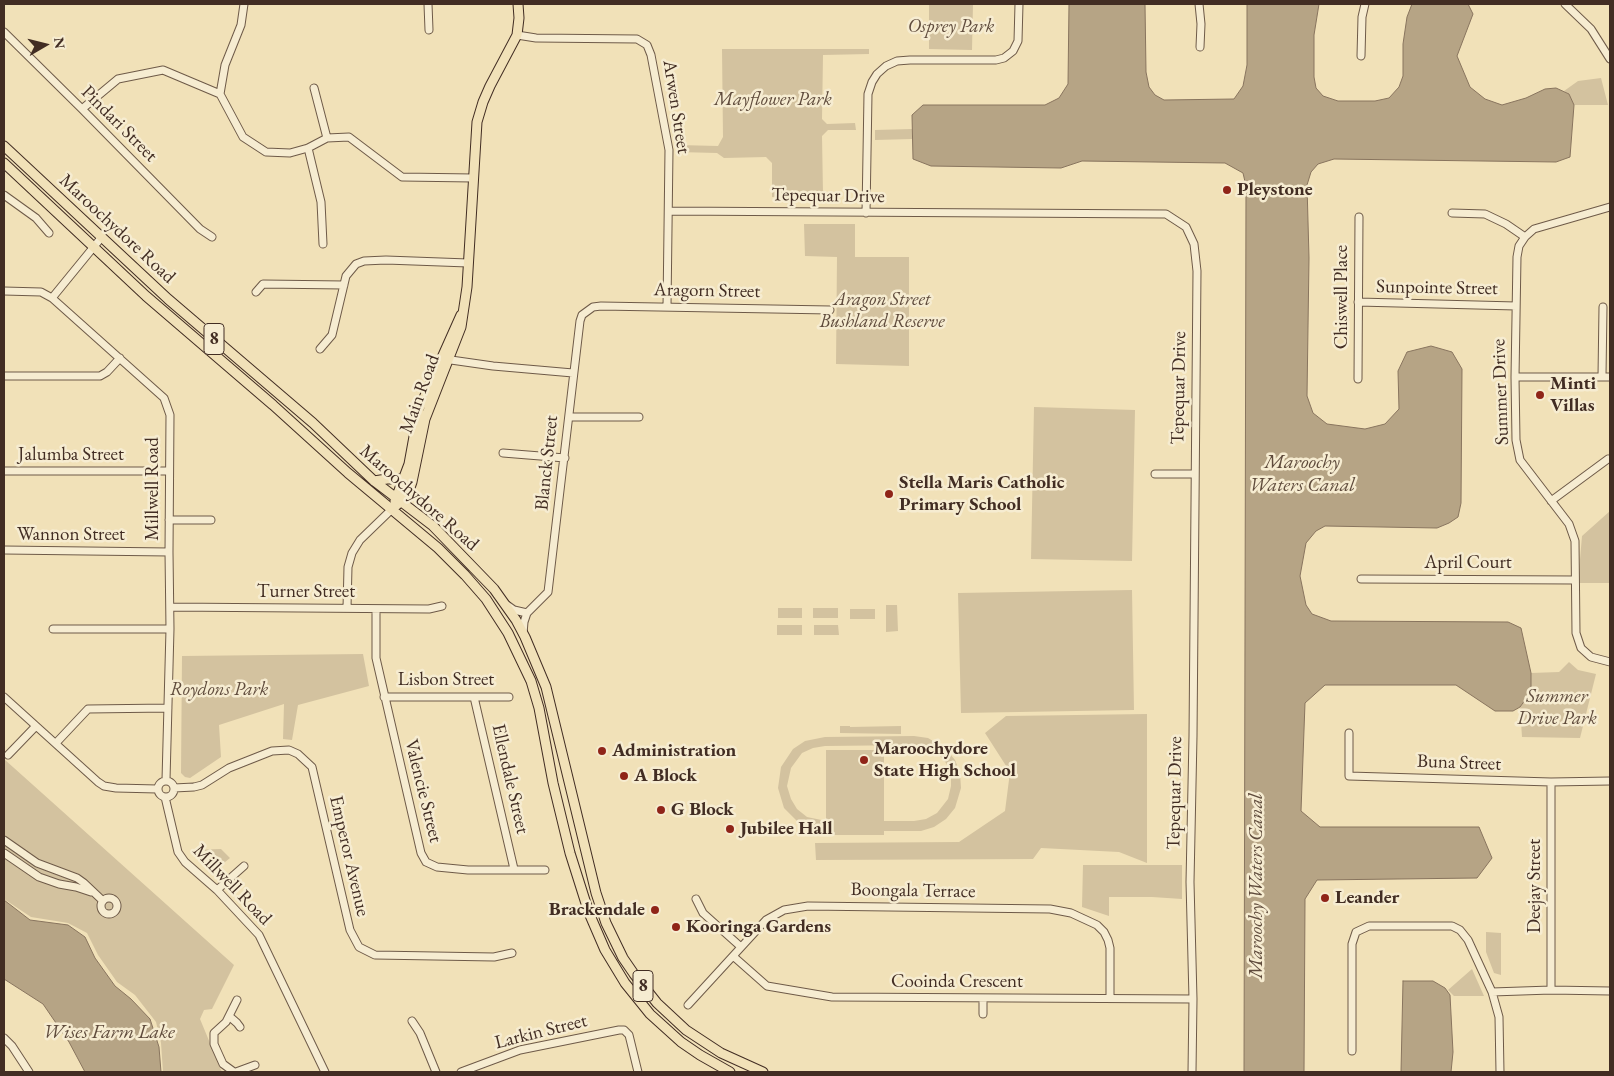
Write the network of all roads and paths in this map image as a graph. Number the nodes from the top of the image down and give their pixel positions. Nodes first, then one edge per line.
1 (244, 4) edge
2 (428, 4) edge
3 (518, 4) edge
4 (1019, 4) edge
5 (1199, 4) edge
6 (1366, 4) edge
7 (1565, 4) edge
8 (429, 30) dead end
9 (4, 32) edge
10 (517, 35) junction
11 (1200, 47) dead end
12 (1361, 56) dead end
13 (1610, 59) edge
14 (314, 88) dead end
15 (220, 94) junction
16 (82, 109) junction
17 (327, 138) junction
18 (4, 146) edge
19 (308, 148) junction
20 (4, 163) edge
21 (472, 178) junction
22 (4, 195) edge
23 (1610, 207) edge
24 (669, 212) junction
25 (866, 213) junction
26 (1452, 213) dead end
27 (1359, 216) dead end
28 (49, 233) dead end
29 (212, 237) dead end
30 (1525, 237) junction
31 (101, 238) junction
32 (323, 244) dead end
33 (93, 247) junction
34 (468, 263) junction
35 (344, 285) junction
36 (4, 291) edge
37 (256, 292) dead end
38 (52, 298) junction
39 (1358, 302) junction
40 (1516, 306) junction
41 (667, 307) junction
42 (1603, 307) dead end
43 (830, 310) dead end
44 (586, 311) joint
45 (320, 349) dead end
46 (120, 358) junction
47 (446, 359) junction
48 (573, 373) junction
49 (4, 376) edge
50 (1602, 376) junction
51 (1515, 377) junction
52 (1610, 377) edge
53 (1358, 378) dead end
54 (569, 417) junction
55 (639, 417) dead end
56 (504, 453) dead end
57 (564, 458) junction
58 (1608, 458) dead end
59 (4, 471) edge
60 (169, 471) junction
61 (1155, 474) dead end
62 (1194, 474) junction
63 (404, 479) junction
64 (374, 481) junction
65 (399, 499) junction
66 (1551, 501) junction
67 (392, 509) junction
68 (169, 520) junction
69 (211, 520) dead end
70 (4, 550) edge
71 (169, 552) junction
72 (1361, 579) dead end
73 (1575, 580) junction
74 (504, 602) junction
75 (442, 606) dead end
76 (170, 607) junction
77 (347, 608) junction
78 (376, 609) junction
79 (527, 612) junction
80 (53, 628) dead end
81 (170, 629) junction
82 (523, 634) junction
83 (1610, 662) edge
84 (474, 696) junction
85 (4, 697) edge
86 (384, 697) junction
87 (509, 697) dead end
88 (168, 708) junction
89 (36, 726) junction
90 (1349, 733) dead end
91 (56, 743) junction
92 (8, 756) dead end
93 (166, 780) junction
94 (1610, 781) edge
95 (1551, 782) junction
96 (174, 788) junction
97 (157, 789) junction
98 (165, 797) junction
99 (4, 840) edge
100 (20, 850) junction
101 (4, 853) edge
102 (13, 858) junction
103 (244, 866) dead end
104 (514, 869) junction
105 (545, 870) dead end
106 (217, 890) junction
107 (94, 893) junction
108 (696, 899) dead end
109 (103, 901) dead end
110 (741, 947) junction
111 (512, 953) dead end
112 (733, 956) junction
113 (1551, 990) junction
114 (1610, 991) edge
115 (1492, 992) junction
116 (983, 998) junction
117 (1110, 998) junction
118 (1193, 999) junction
119 (237, 1000) dead end
120 (688, 1005) dead end
121 (983, 1014) dead end
122 (229, 1016) junction
123 (412, 1021) dead end
124 (240, 1028) dead end
125 (4, 1038) edge
126 (1352, 1051) dead end
127 (255, 1065) dead end
128 (29, 1072) edge
129 (235, 1072) edge
130 (326, 1072) edge
131 (436, 1072) edge
132 (461, 1072) edge
133 (638, 1072) edge
134 (730, 1072) edge
135 (763, 1072) edge
136 (1192, 1072) edge
137 (1500, 1072) edge

1 - 15 street
2 - 8 street
3 - 10 main road, Main Road
4 - 25 street
5 - 11 street
6 - 12 street
7 - 13 street
9 - 16 street, Pindari Street
10 - 21 main road, Main Road
10 - 24 street, Arwen Street
14 - 17 street
15 - 16 street
15 - 19 street
16 - 29 street, Pindari Street
17 - 19 street
17 - 21 street
18 - 31 main road, Maroochydore Road / 8
19 - 32 street
20 - 33 main road, Maroochydore Road / 8
21 - 34 main road, Main Road
22 - 28 street
23 - 30 street
24 - 25 street, Tepequar Drive
24 - 41 street, Arwen Street
25 - 62 street, Tepequar Drive
26 - 30 street
27 - 39 street, Chiswell Place
30 - 40 street, Summer Drive
31 - 33 street
31 - 64 main road, Maroochydore Road / 8
33 - 38 street
33 - 67 main road, Maroochydore Road / 8
34 - 35 street
34 - 47 main road, Main Road
35 - 37 street
35 - 45 street
36 - 38 street, Millwell Road
38 - 46 street, Millwell Road
39 - 40 street, Sunpointe Street
39 - 53 street, Chiswell Place
40 - 51 street, Summer Drive
41 - 43 street, Aragorn Street
41 - 44 street, Aragorn Street
42 - 50 street
44 - 48 street, Blanck Street
46 - 49 street
46 - 60 street, Millwell Road
47 - 48 street
47 - 63 main road, Main Road
47 - 65 main road, Main Road
48 - 54 street, Blanck Street
50 - 51 street
50 - 52 street
51 - 66 street, Summer Drive
54 - 55 street
54 - 57 street, Blanck Street
56 - 57 street
57 - 79 street, Blanck Street
58 - 66 street
59 - 60 street, Jalumba Street
60 - 68 street, Millwell Road
61 - 62 street
62 - 118 street, Tepequar Drive
63 - 64 main road
63 - 65 main road, Main Road
64 - 65 main road, Maroochydore Road / 8
65 - 67 main road, Main Road
65 - 74 main road, Maroochydore Road / 8
66 - 73 street, Summer Drive
67 - 77 street
67 - 134 main road, Maroochydore Road / 8
68 - 69 street
68 - 71 street, Millwell Road
70 - 71 street, Wannon Street
71 - 76 street, Millwell Road
72 - 73 street, April Court
73 - 83 street, Summer Drive
74 - 79 street
74 - 82 main road, Maroochydore Road / 8
75 - 78 street, Turner Street
76 - 77 street, Turner Street
76 - 81 street, Millwell Road
77 - 78 street, Turner Street
78 - 86 street, Valencie Street
79 - 82 street
80 - 81 street
81 - 88 street, Millwell Road
82 - 135 main road, Maroochydore Road / 8
84 - 86 street, Lisbon Street
84 - 87 street, Lisbon Street
84 - 104 street, Ellendale Street
85 - 89 street
86 - 104 street, Valencie Street
88 - 91 street
88 - 93 street, Millwell Road
89 - 91 street
89 - 92 street
90 - 95 street, Buna Street
91 - 97 street
93 - 96 street
93 - 97 street
94 - 95 street, Buna Street
95 - 113 street, Deejay Street
96 - 98 street
96 - 111 street, Emperor Avenue
97 - 98 street
98 - 106 street, Millwell Road
99 - 100 street
100 - 102 street
100 - 107 street
101 - 102 street
102 - 107 street
103 - 106 street
104 - 105 street, Valencie Street
106 - 130 street, Millwell Road
107 - 109 street
108 - 110 street
110 - 112 street, Boongala Terrace
110 - 117 street, Boongala Terrace
112 - 116 street, Cooinda Crescent
112 - 120 street, Boongala Terrace
113 - 114 street
113 - 115 street
115 - 126 street
115 - 137 street
116 - 117 street, Cooinda Crescent
116 - 121 street
117 - 118 street, Cooinda Crescent
118 - 136 street, Tepequar Drive
119 - 122 street
122 - 124 street
122 - 129 street
123 - 131 street
125 - 128 street
127 - 129 street
132 - 133 street, Larkin Street

